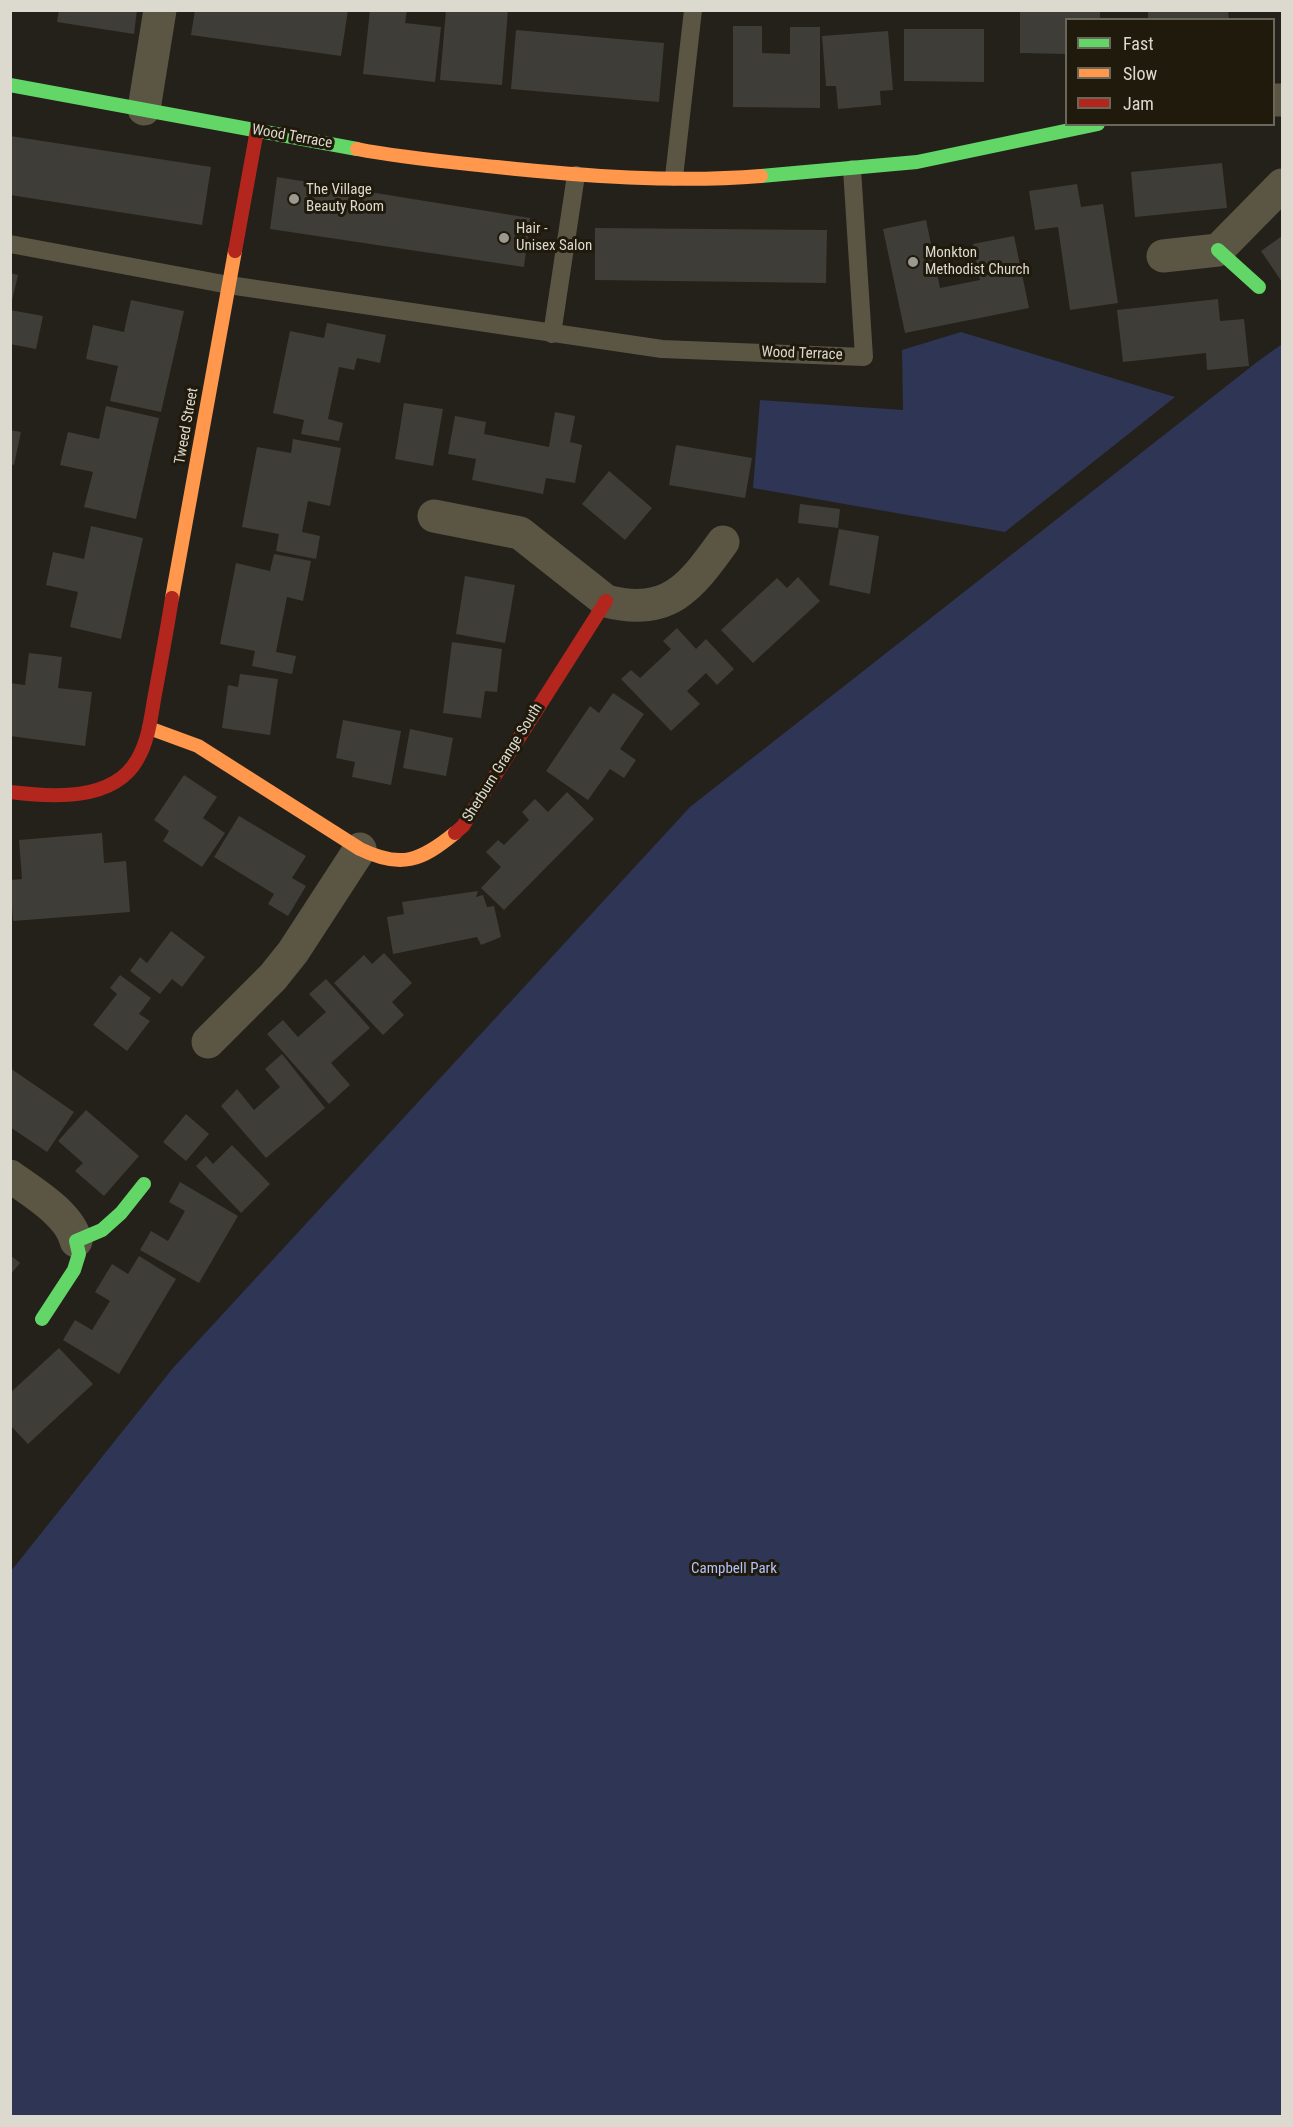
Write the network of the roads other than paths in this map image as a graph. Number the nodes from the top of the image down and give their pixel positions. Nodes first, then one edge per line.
1 (160, 10) edge
2 (693, 10) edge
3 (10, 86) edge
4 (144, 109) junction
5 (1088, 126) edge
6 (257, 130) junction
7 (852, 169) junction
8 (576, 175) junction
9 (674, 177) junction
10 (1282, 185) edge
11 (10, 244) edge
12 (1218, 250) junction
13 (1163, 256) dead end
14 (229, 285) junction
15 (1259, 287) dead end
16 (552, 334) junction
17 (434, 516) dead end
18 (723, 542) dead end
19 (606, 601) junction
20 (149, 728) junction
21 (10, 792) edge
22 (360, 849) junction
23 (208, 1042) dead end
24 (10, 1176) edge
25 (144, 1184) dead end
26 (76, 1241) junction
27 (42, 1319) dead end

1 - 4 street
2 - 9 lane
3 - 4 street, Wood Terrace
4 - 6 street, Wood Terrace
5 - 7 street, Wood Terrace
6 - 8 street, Wood Terrace
6 - 14 street, Tweed Street
7 - 9 street, Wood Terrace
7 - 16 lane, Wood Terrace
8 - 9 street, Wood Terrace
8 - 16 lane
10 - 12 street
11 - 14 lane, Wood Terrace
12 - 13 street
12 - 15 street
14 - 16 lane, Wood Terrace
14 - 20 street, Tweed Street
17 - 19 street
18 - 19 street
19 - 22 street, Sherburn Grange South
20 - 21 street, Tweed Street
20 - 22 street, Sherburn Grange South
22 - 23 street
24 - 26 street
25 - 26 street
26 - 27 street

